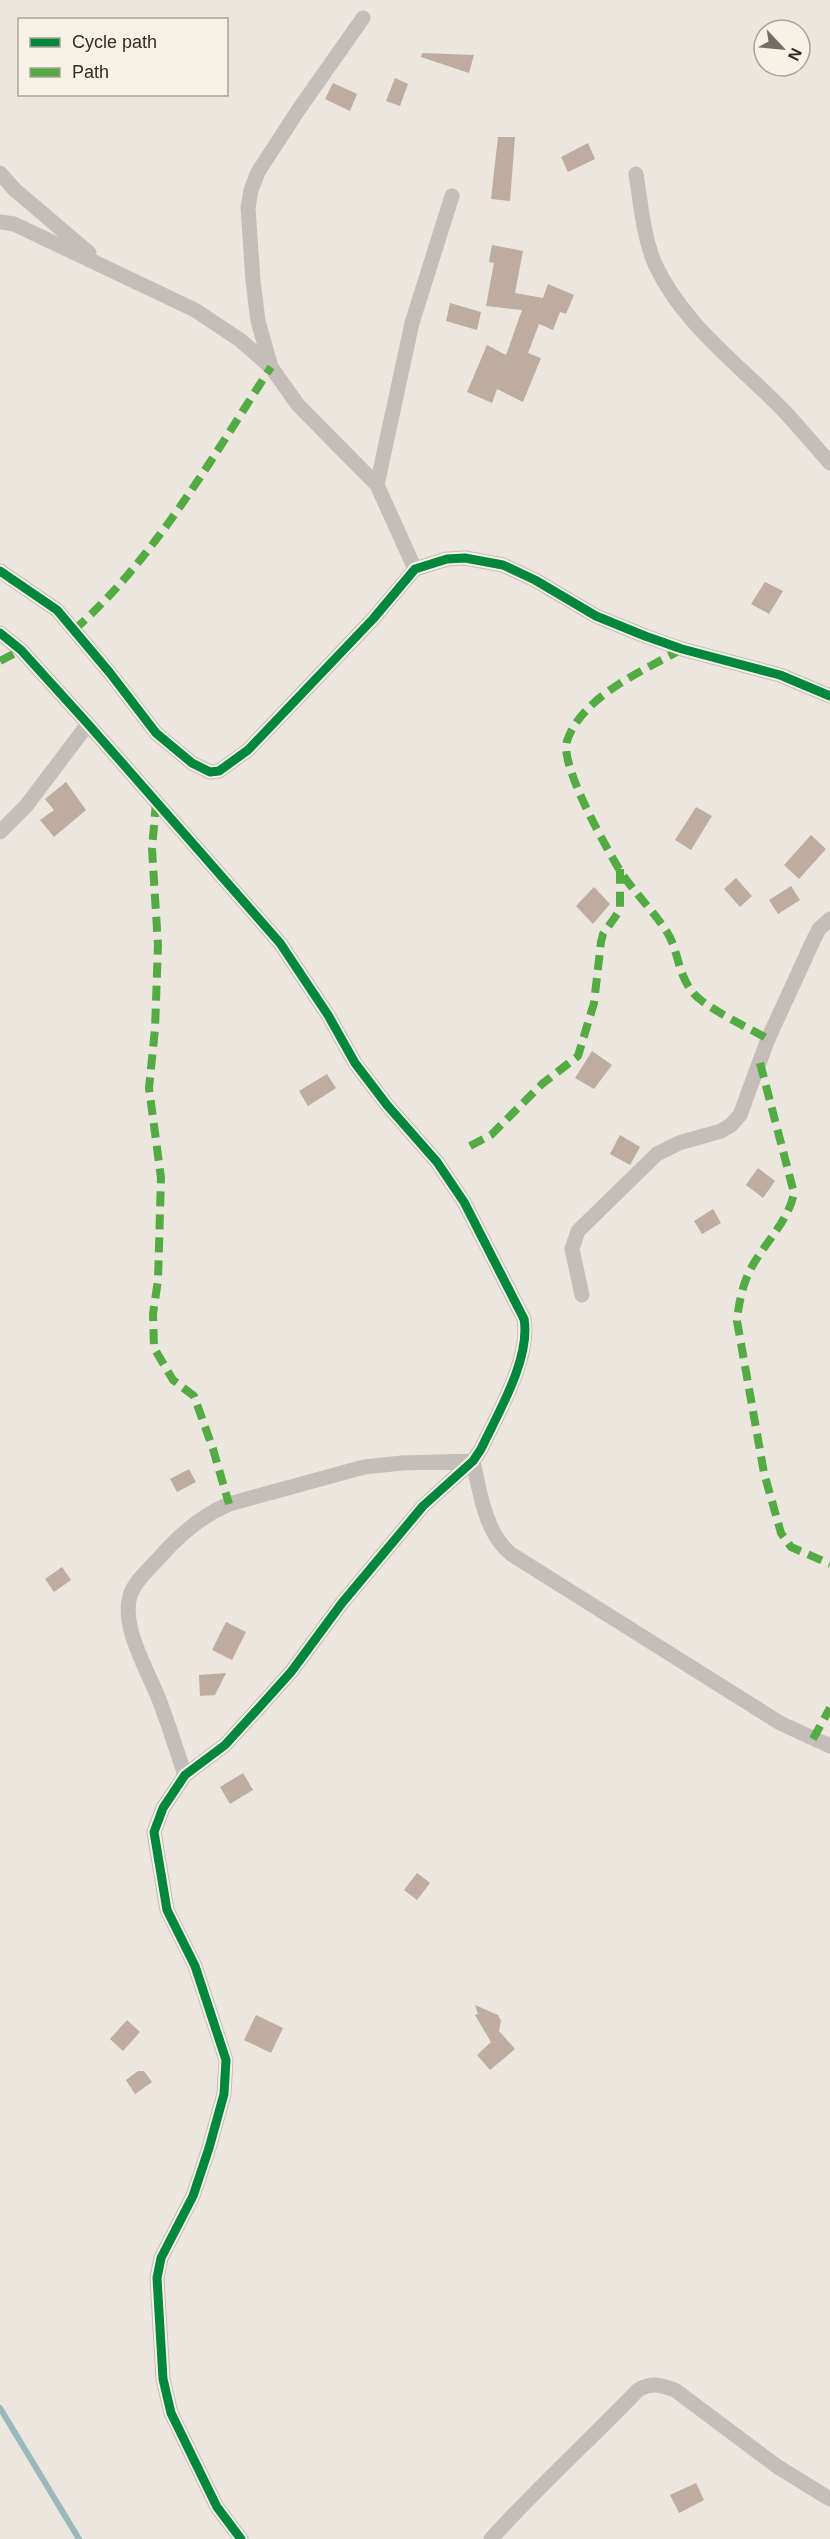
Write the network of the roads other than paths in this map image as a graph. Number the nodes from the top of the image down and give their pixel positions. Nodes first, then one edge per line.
1 (363, 18) dead end
2 (0, 173) edge
3 (636, 174) dead end
4 (452, 196) dead end
5 (0, 222) edge
6 (105, 267) junction
7 (271, 368) junction
8 (830, 463) edge
9 (377, 485) junction
10 (415, 569) junction
11 (0, 571) edge
12 (0, 633) edge
13 (830, 696) edge
14 (88, 724) junction
15 (0, 832) edge
16 (830, 919) edge
17 (582, 1295) dead end
18 (473, 1461) junction
19 (830, 1746) edge
20 (185, 1775) junction
21 (830, 2499) edge
22 (241, 2539) edge
23 (491, 2539) edge

1 - 7 street
2 - 6 street
3 - 8 street
4 - 9 street
5 - 6 street
6 - 7 street
7 - 9 street
9 - 10 street
10 - 11 street
10 - 13 street
12 - 14 street
14 - 15 street
14 - 18 street
16 - 17 street
18 - 19 street
18 - 20 street
18 - 20 street
20 - 22 street
21 - 23 street

